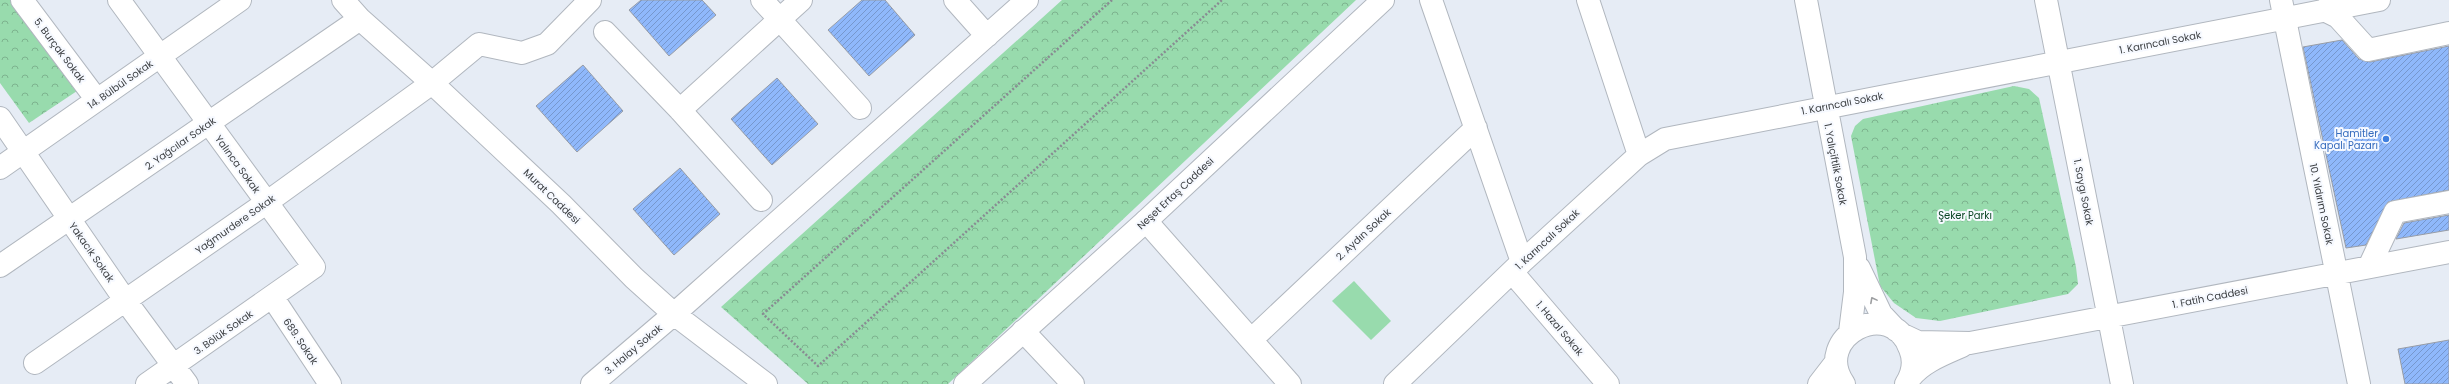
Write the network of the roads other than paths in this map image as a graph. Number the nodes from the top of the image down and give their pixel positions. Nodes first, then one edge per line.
1 (22, 0) edge
2 (119, 0) edge
3 (343, 0) edge
4 (590, 0) edge
5 (762, 0) edge
6 (801, 0) edge
7 (955, 0) edge
8 (1027, 0) edge
9 (1382, 0) edge
10 (1431, 0) edge
11 (1588, 0) edge
12 (1806, 0) edge
13 (2046, 0) edge
14 (2379, 0) edge
15 (226, 4) edge
16 (2283, 9) edge
17 (2324, 10) junction
18 (781, 18) junction
19 (360, 19) junction
20 (605, 32) dead end
21 (2449, 34) edge
22 (987, 36) junction
23 (160, 56) junction
24 (2058, 62) junction
25 (432, 83) junction
26 (97, 100) junction
27 (1825, 107) junction
28 (860, 108) dead end
29 (680, 110) junction
30 (0, 118) edge
31 (208, 123) junction
32 (1476, 128) junction
33 (23, 152) junction
34 (1639, 155) junction
35 (0, 168) edge
36 (761, 200) dead end
37 (2449, 202) edge
38 (266, 203) junction
39 (69, 219) junction
40 (1146, 221) junction
41 (2449, 252) edge
42 (1855, 257) junction
43 (0, 266) edge
44 (1517, 267) junction
45 (2368, 267) junction
46 (2336, 273) junction
47 (273, 298) junction
48 (125, 300) junction
49 (674, 314) junction
50 (2109, 317) junction
51 (1023, 331) junction
52 (1850, 332) junction
53 (1899, 332) junction
54 (1251, 340) junction
55 (1970, 343) junction
56 (1836, 362) junction
57 (35, 363) dead end
58 (174, 366) junction
59 (1908, 381) edge
60 (147, 384) edge
61 (187, 384) edge
62 (330, 384) edge
63 (592, 384) edge
64 (766, 384) edge
65 (966, 384) edge
66 (1073, 384) edge
67 (1290, 384) edge
68 (1395, 384) edge
69 (1608, 384) edge
70 (1819, 384) edge
71 (1844, 384) edge
72 (2122, 384) edge
73 (2359, 384) edge

1 - 26 street, 5. Burçak Sokak
2 - 23 street, Yalınca Sokak
3 - 19 street, Murat Caddesi
4 - 25 street, Yağmurdere Sokak
5 - 18 street
6 - 18 street
7 - 22 street
8 - 22 street, 3. Halay Sokak
9 - 40 street, Neşet Ertaş Caddesi
10 - 32 street
11 - 34 street
12 - 27 street, 1. Yalıçiftlik Sokak
13 - 24 street, 1. Saygı Sokak
14 - 17 street, 1. Karıncalı Sokak
15 - 23 street, 14. Bülbül Sokak
16 - 17 street, 1. Karıncalı Sokak
16 - 24 street, 1. Karıncalı Sokak
16 - 46 street, 10. Yıldırım Sokak
17 - 21 street
18 - 28 street
18 - 29 street
19 - 25 street, Murat Caddesi
19 - 31 street, 2. Yağcılar Sokak
20 - 29 street
22 - 49 street, 3. Halay Sokak
23 - 26 street, 14. Bülbül Sokak
23 - 31 street, Yalınca Sokak
24 - 27 street, 1. Karıncalı Sokak
24 - 50 street, 1. Saygı Sokak
25 - 38 street, Yağmurdere Sokak
25 - 49 street, Murat Caddesi
26 - 33 street, 14. Bülbül Sokak
27 - 34 street, 1. Karıncalı Sokak
27 - 42 street, 1. Yalıçiftlik Sokak
29 - 36 street
30 - 33 street, Yakacık Sokak
31 - 38 street, Yalınca Sokak
31 - 39 street, 2. Yağcılar Sokak
32 - 44 street
32 - 54 street, 2. Aydın Sokak
33 - 35 street, 14. Bülbül Sokak
33 - 39 street, Yakacık Sokak
34 - 44 street, 1. Karıncalı Sokak
37 - 45 street
38 - 47 street, Yalınca Sokak
38 - 48 street, Yağmurdere Sokak
39 - 43 street, 2. Yağcılar Sokak
39 - 48 street, Yakacık Sokak
40 - 51 street, Neşet Ertaş Caddesi
40 - 54 street
41 - 45 street, 1. Fatih Caddesi
42 - 52 street
53 -> 42 street
44 - 68 street, 1. Karıncalı Sokak
44 - 69 street, 1. Hazal Sokak
45 - 46 street, 1. Fatih Caddesi
46 - 50 street, 1. Fatih Caddesi
46 - 73 street, 10. Yıldırım Sokak
47 - 58 street, 3. Bölük Sokak
47 - 62 street, 689. Sokak
48 - 57 street, Yağmurdere Sokak
48 - 58 street, Yakacık Sokak
49 - 63 street, 3. Halay Sokak
49 - 64 street, Murat Caddesi
50 - 55 street, 1. Fatih Caddesi
50 - 72 street, 1. Saygı Sokak
51 - 65 street, Neşet Ertaş Caddesi
51 - 66 street
52 - 53 street
52 - 56 street
53 - 55 street
53 - 59 street
54 - 67 street
55 - 59 street
56 - 70 street
56 - 71 street
58 - 60 street, 3. Bölük Sokak
58 - 61 street, Yakacık Sokak

